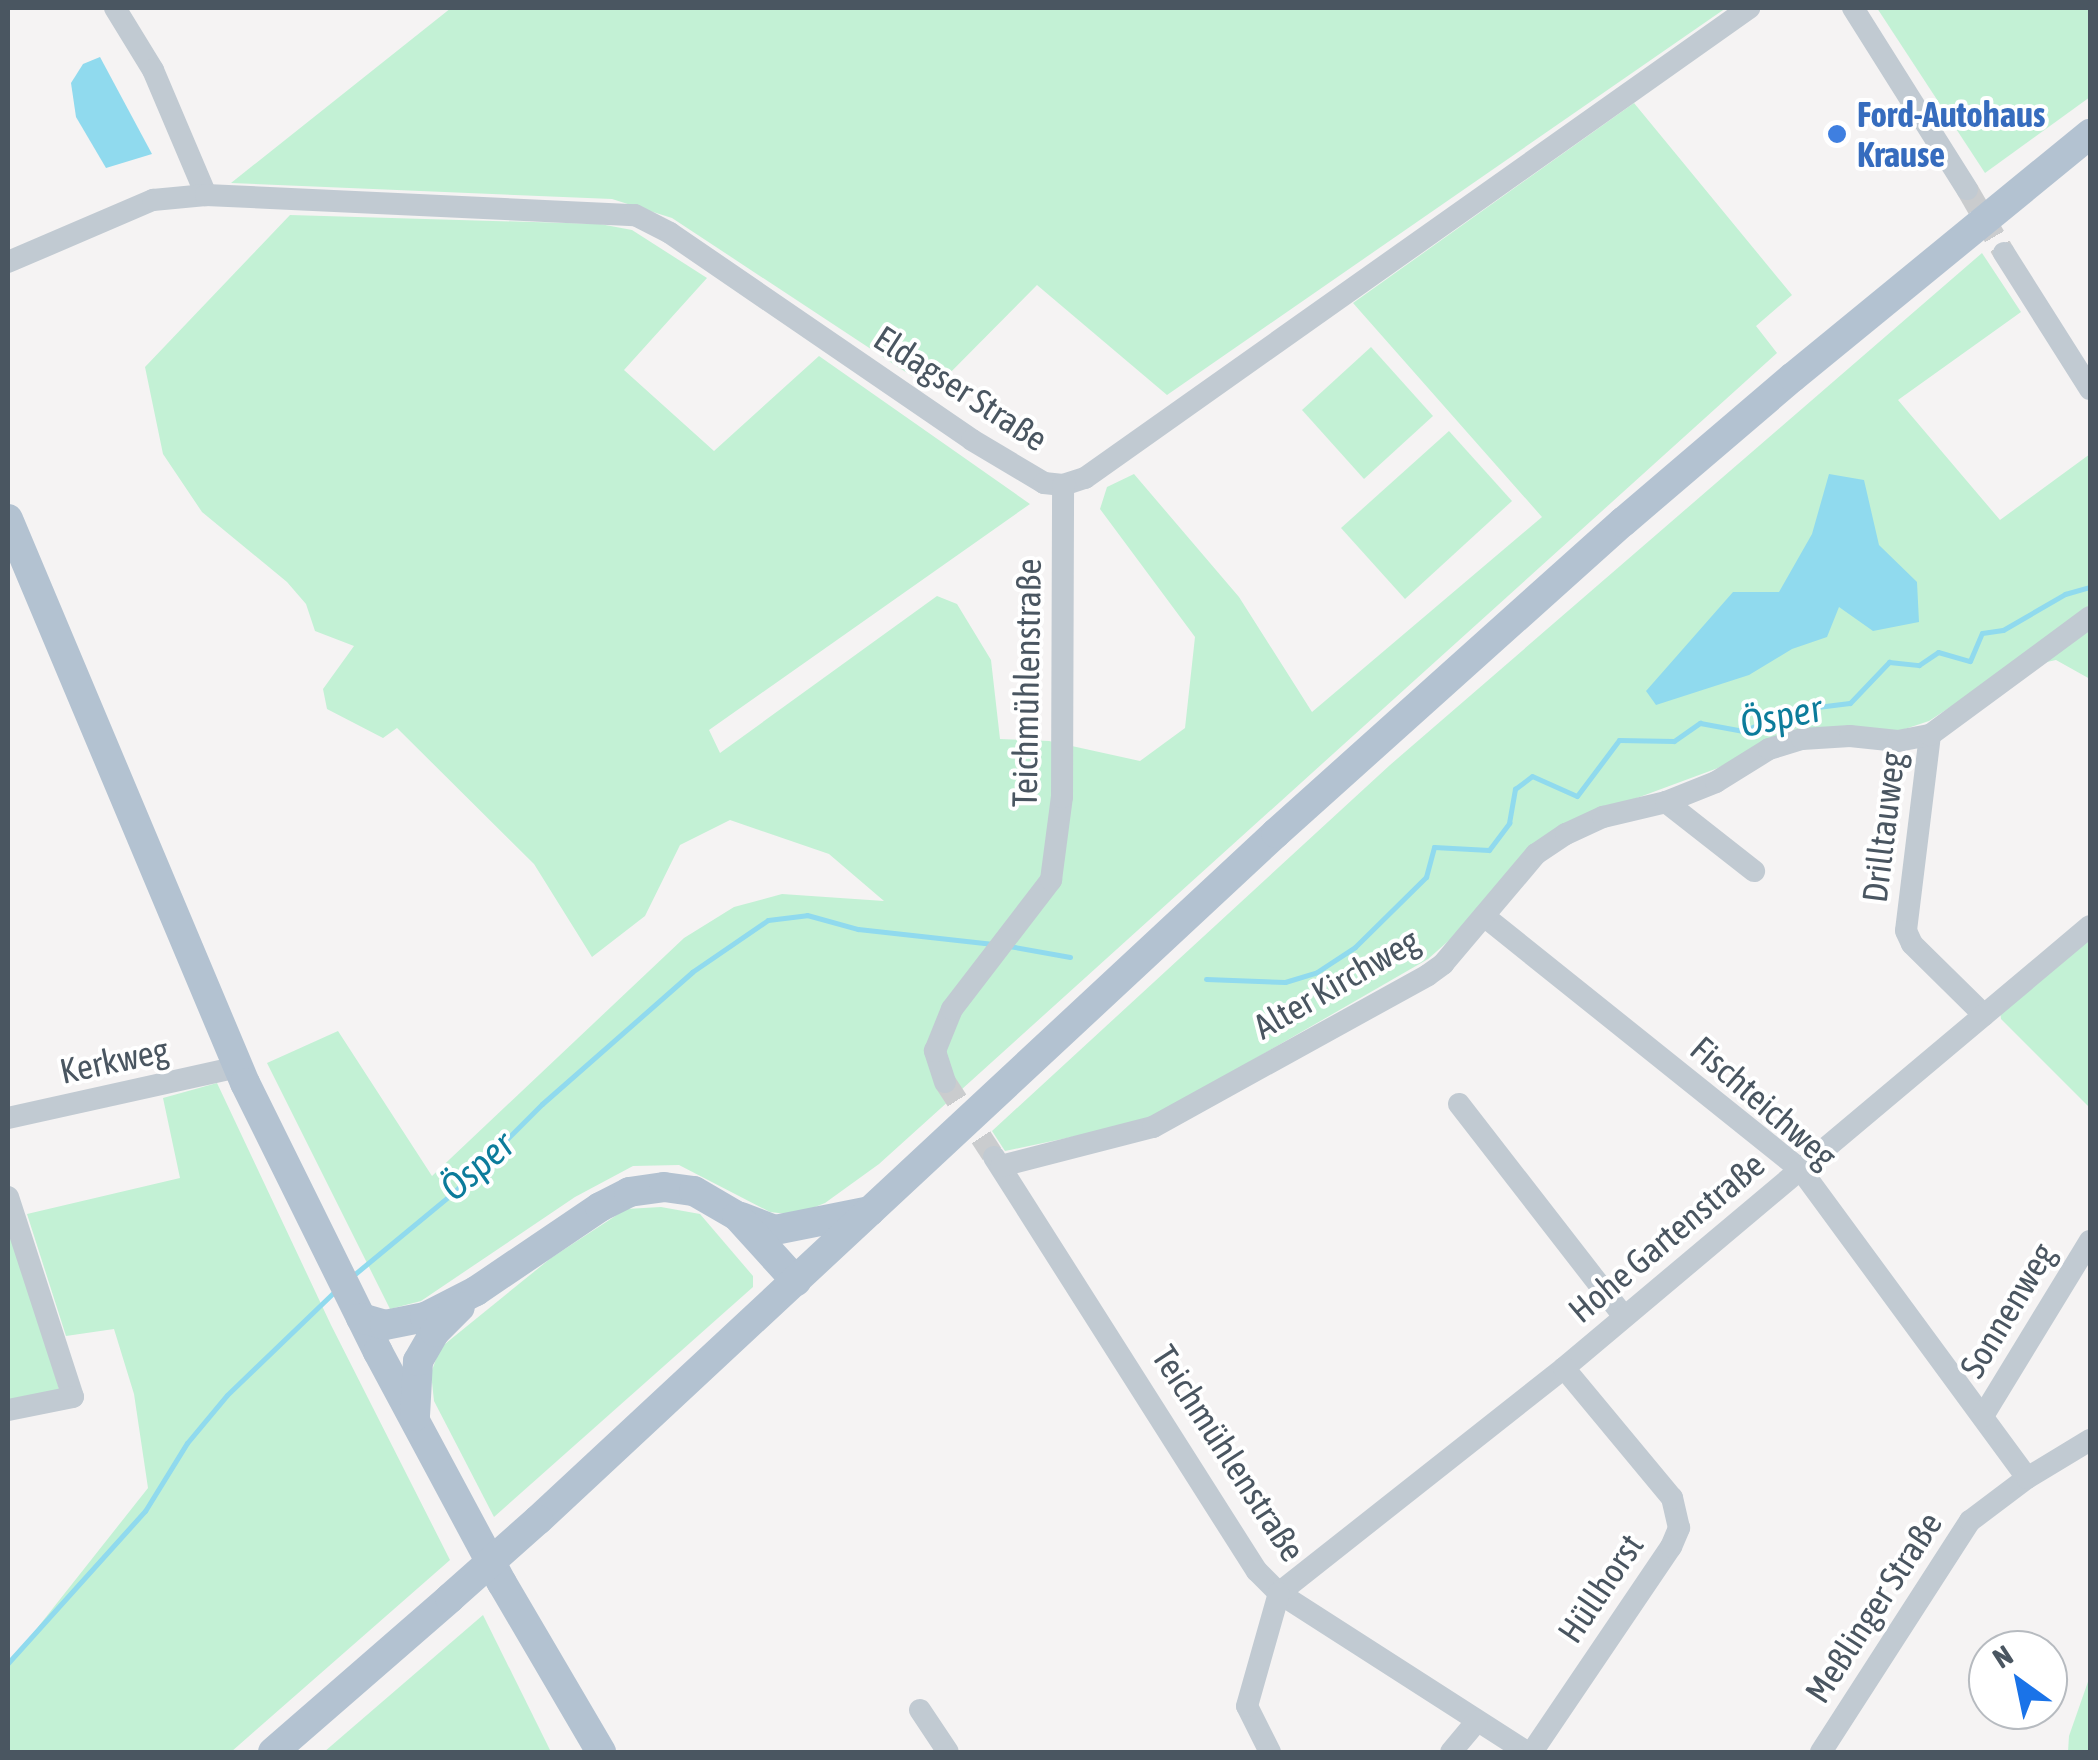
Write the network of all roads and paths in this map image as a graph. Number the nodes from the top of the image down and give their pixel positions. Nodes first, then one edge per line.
1 (115, 8) edge
2 (1748, 8) edge
3 (1853, 8) edge
4 (2090, 134) edge
5 (1967, 189) tunnel mouth
6 (206, 195) junction
7 (2004, 253) tunnel mouth
8 (8, 262) edge
9 (2090, 389) edge
10 (1062, 485) junction
11 (8, 519) edge
12 (2090, 617) edge
13 (1930, 735) junction
14 (1666, 802) junction
15 (1754, 870) dead end
16 (1484, 916) junction
17 (2090, 926) edge
18 (1984, 1015) junction
19 (237, 1067) junction
20 (945, 1082) tunnel mouth
21 (1459, 1104) dead end
22 (8, 1118) edge
23 (997, 1160) joint
24 (1801, 1170) junction
25 (8, 1196) edge
26 (873, 1210) junction
27 (738, 1216) junction
28 (2090, 1241) edge
29 (796, 1281) junction
30 (476, 1291) junction
31 (359, 1314) junction
32 (1624, 1317) junction
33 (1564, 1368) junction
34 (8, 1410) edge
35 (1984, 1416) junction
36 (414, 1420) junction
37 (2090, 1440) edge
38 (2027, 1478) junction
39 (1279, 1593) junction
40 (920, 1710) dead end
41 (1477, 1721) junction
42 (590, 1744) edge
43 (273, 1752) edge
44 (948, 1752) edge
45 (1270, 1752) edge
46 (1451, 1752) edge
47 (1530, 1752) edge
48 (1821, 1752) edge

1 - 6 street
2 - 10 street, Eldagser Straße
3 - 5 street
4 - 26 main road
6 - 8 street, Eldagser Straße
6 - 10 street, Eldagser Straße
7 - 9 street
10 - 20 street, Teichmühlenstraße
11 - 19 main road
12 - 13 street
13 - 14 street, Alter Kirchweg
13 - 18 street, Drilltauweg
14 - 15 street
14 - 16 street, Alter Kirchweg
16 - 23 street, Alter Kirchweg
16 - 24 street, Fischteichweg
17 - 18 street, Hohe Gartenstraße
18 - 24 street, Hohe Gartenstraße
19 - 22 street, Kerkweg
19 - 31 main road
21 - 32 street
23 - 39 street, Teichmühlenstraße
24 - 32 street, Hohe Gartenstraße
24 - 35 street, Fischteichweg
25 - 34 street
26 - 27 main road
26 - 29 main road
27 - 29 main road
27 - 30 main road
28 - 35 street, Sonnenweg
29 - 43 main road, bridge
30 - 31 main road
30 - 36 main road
31 - 36 main road
32 - 33 street, Hohe Gartenstraße
33 - 39 street, Hohe Gartenstraße
33 - 47 street, Hüllhorst
35 - 38 street, Fischteichweg
36 - 42 main road
37 - 38 street, Meßlinger Straße
38 - 48 street, Meßlinger Straße
39 - 41 street, Teichmühlenstraße
39 - 45 street
40 - 44 street
41 - 46 street
41 - 47 street, Teichmühlenstraße

